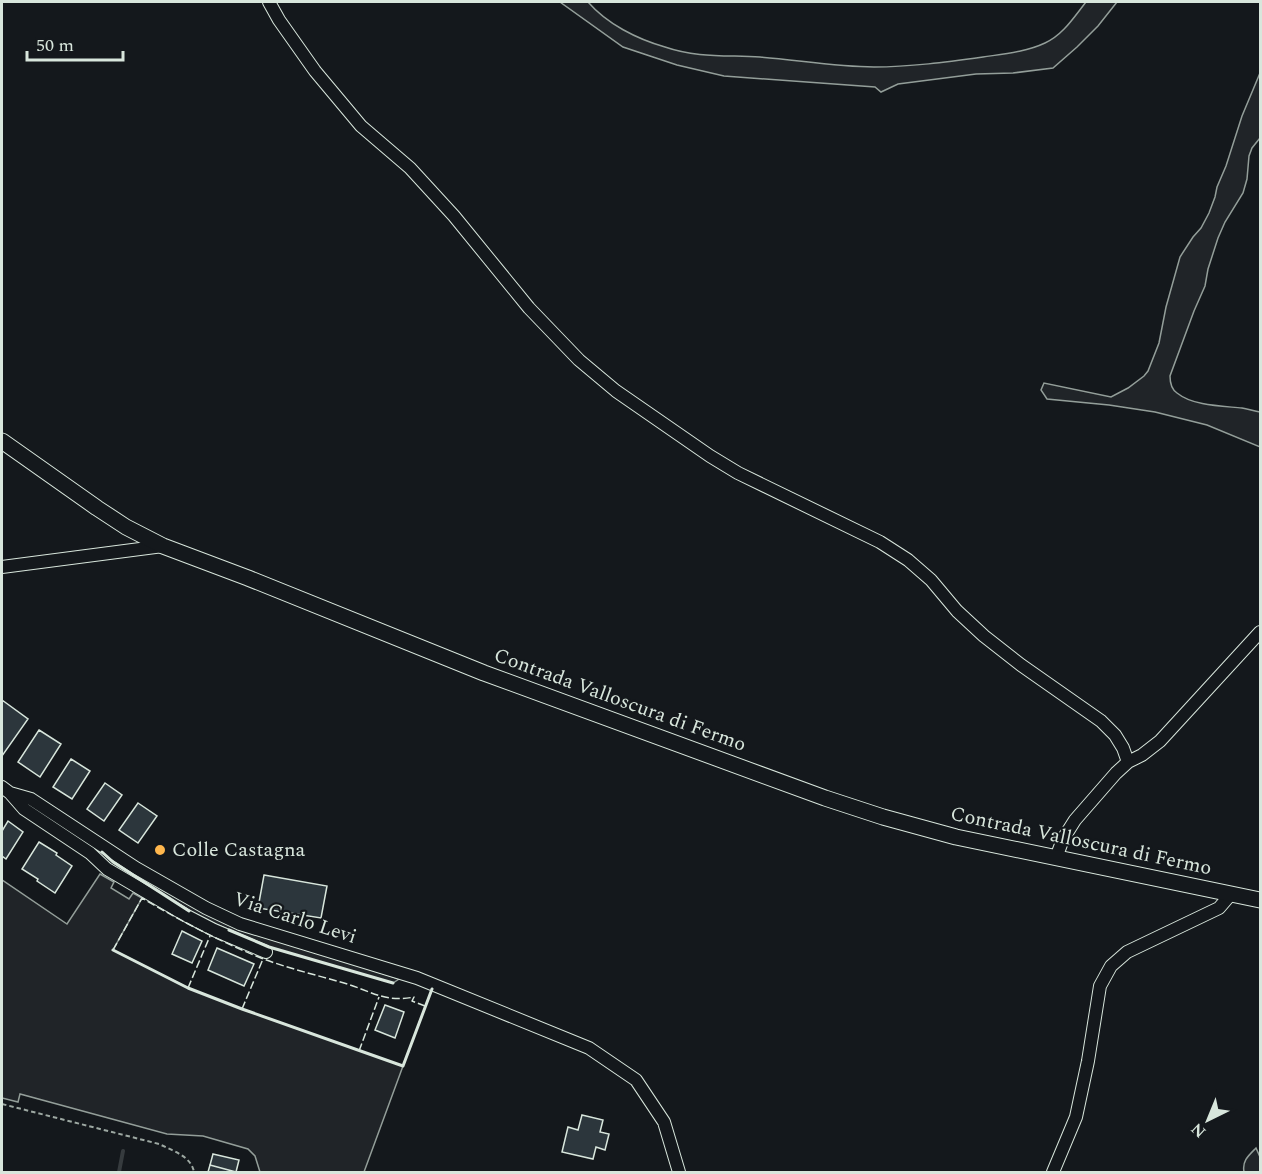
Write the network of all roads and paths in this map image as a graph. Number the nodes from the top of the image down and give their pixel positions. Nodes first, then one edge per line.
1 (269, 2) edge
2 (2, 441) edge
3 (163, 546) junction
4 (2, 567) edge
5 (1260, 632) edge
6 (1128, 762) junction
7 (6, 790) edge
8 (1056, 858) junction
9 (1231, 894) junction
10 (1260, 900) edge
11 (266, 952) dead end
12 (2, 1104) edge
13 (194, 1173) edge
14 (679, 1173) edge
15 (1053, 1173) edge

1 - 6 street
2 - 3 street, Contrada Valloscura di Fermo
3 - 4 street
3 - 8 street, Contrada Valloscura di Fermo
5 - 6 street
6 - 8 street
7 - 11 street, Via Carlo Levi
7 - 14 street, Via Carlo Levi
8 - 9 street, Contrada Valloscura di Fermo
9 - 10 street, Contrada Valloscura di Fermo
9 - 15 street
12 - 13 path

